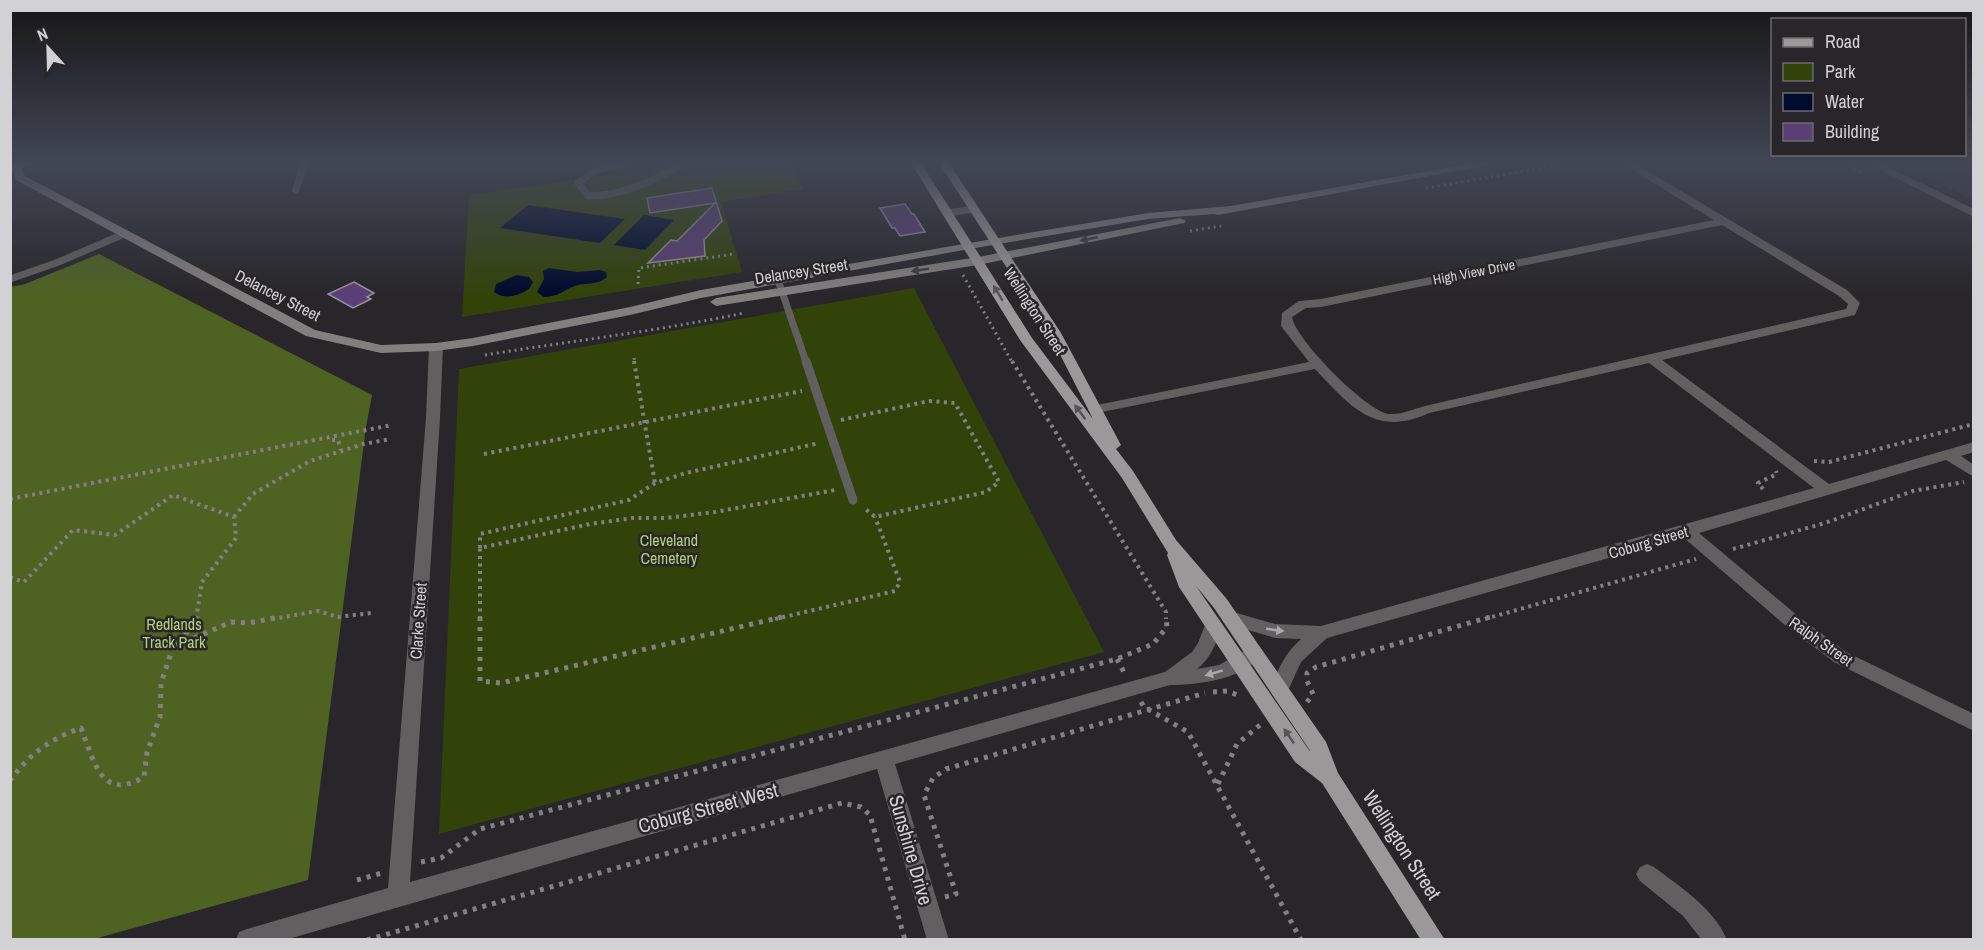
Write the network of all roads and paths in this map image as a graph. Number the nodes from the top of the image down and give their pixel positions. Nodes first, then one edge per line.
1 (74, 207) edge
2 (944, 207) edge
3 (1238, 207) edge
4 (1699, 207) edge
5 (1961, 207) edge
6 (974, 209) joint
7 (1228, 209) junction
8 (948, 213) junction
9 (1974, 214) edge
10 (1723, 222) junction
11 (124, 234) junction
12 (994, 242) junction
13 (969, 246) junction
14 (734, 254) dead end
15 (1004, 256) junction
16 (978, 261) junction
17 (953, 275) dead end
18 (10, 279) edge
19 (816, 280) junction
20 (638, 284) dead end
21 (780, 286) junction
22 (752, 311) dead end
23 (436, 347) junction
24 (476, 355) dead end
25 (634, 358) dead end
26 (1651, 358) junction
27 (1318, 364) junction
28 (814, 388) junction
29 (1097, 409) junction
30 (645, 422) junction
31 (825, 424) junction
32 (1974, 424) edge
33 (392, 425) dead end
34 (323, 439) junction
35 (391, 439) dead end
36 (831, 440) junction
37 (1974, 447) edge
38 (341, 450) junction
39 (484, 454) dead end
40 (1948, 454) junction
41 (1785, 459) junction
42 (1128, 475) junction
43 (1971, 476) edge
44 (655, 483) junction
45 (849, 487) junction
46 (1763, 489) dead end
47 (1825, 489) junction
48 (10, 499) edge
49 (853, 500) joint
50 (234, 517) junction
51 (874, 517) junction
52 (1686, 531) junction
53 (480, 548) junction
54 (1726, 551) dead end
55 (1702, 558) dead end
56 (10, 577) edge
57 (371, 613) dead end
58 (1222, 621) junction
59 (1321, 633) junction
60 (173, 646) junction
61 (1247, 658) junction
62 (1117, 659) junction
63 (1126, 676) dead end
64 (1170, 678) junction
65 (1280, 690) junction
66 (1245, 700) dead end
67 (1141, 702) dead end
68 (1148, 709) junction
69 (1293, 709) junction
70 (1261, 715) dead end
71 (1974, 723) edge
72 (884, 760) junction
73 (1329, 777) junction
74 (10, 781) edge
75 (1218, 784) junction
76 (925, 792) junction
77 (915, 794) dead end
78 (875, 805) dead end
79 (866, 809) junction
80 (429, 859) dead end
81 (1647, 874) dead end
82 (366, 877) dead end
83 (357, 880) dead end
84 (398, 895) junction
85 (927, 903) junction
86 (247, 939) edge
87 (367, 939) edge
88 (905, 939) edge
89 (938, 939) edge
90 (1301, 939) edge
91 (1434, 939) edge
92 (1716, 939) edge

1 - 11 main road, Delancey Street
2 - 8 main road, Wellington Street
3 - 7 main road
4 - 10 street, High View Drive
5 - 9 street
6 - 8 lane
6 - 12 main road, Wellington Street
7 - 12 main road, Delancey Street
7 -> 15 main road, Delancey Street
8 - 13 main road, Wellington Street
10 - 26 street, High View Drive
10 - 27 street, High View Drive
11 - 18 lane
11 - 23 main road, Delancey Street
12 - 13 main road, Delancey Street
12 - 15 main road, Wellington Street
13 - 16 main road, Wellington Street
13 - 19 main road, Delancey Street
14 - 20 path
15 - 16 main road, Delancey Street
15 - 29 main road, Wellington Street
16 -> 19 main road, Delancey Street
42 -> 16 main road, Wellington Street
17 - 62 path
19 - 21 main road, Delancey Street
21 - 23 main road, Delancey Street
21 - 28 lane
22 - 24 path
23 - 84 street, Clarke Street
25 - 30 path
26 - 27 street, High View Drive
26 - 41 street
27 - 29 street
28 - 30 path
28 - 31 lane
29 - 42 main road, Wellington Street
30 - 39 path
30 - 44 path
31 - 36 lane
31 - 51 path
32 - 41 path
33 - 34 path
34 - 38 path
34 - 48 path
35 - 38 path
36 - 44 path
36 - 45 lane
37 - 40 street, Coburg Street
38 - 50 path
40 - 43 street
40 - 47 street, Coburg Street
41 - 46 path
41 - 47 street
42 - 58 main road, Wellington Street
43 - 54 path
44 - 53 path
45 - 49 lane
45 - 53 path
47 - 52 street, Coburg Street
49 - 51 path
50 - 56 path
50 - 60 path
51 - 53 path
52 - 59 street, Coburg Street
52 - 71 street, Ralph Street
55 - 69 path
57 - 60 path
58 -> 59 street, Coburg Street
58 - 61 main road, Wellington Street
58 - 64 street, Coburg Street West
59 - 65 street, Coburg Street
60 - 74 path
61 -> 64 street, Coburg Street West
61 - 65 main road, Wellington Street
73 -> 61 main road, Wellington Street
62 - 63 path
62 - 80 path
64 - 72 street, Coburg Street West
65 - 69 main road, Wellington Street
66 - 68 path
67 - 68 path
68 - 75 path
68 - 76 path
69 - 73 main road, Wellington Street
70 - 75 path
72 - 84 street, Coburg Street West
72 - 85 street, Sunshine Drive
73 - 91 main road, Wellington Street
75 - 90 path
76 - 77 path
76 - 85 path
78 - 79 path
79 - 87 path
79 - 88 path
81 - 92 street
82 - 83 path
84 - 86 street, Coburg Street West
85 - 89 street, Sunshine Drive

